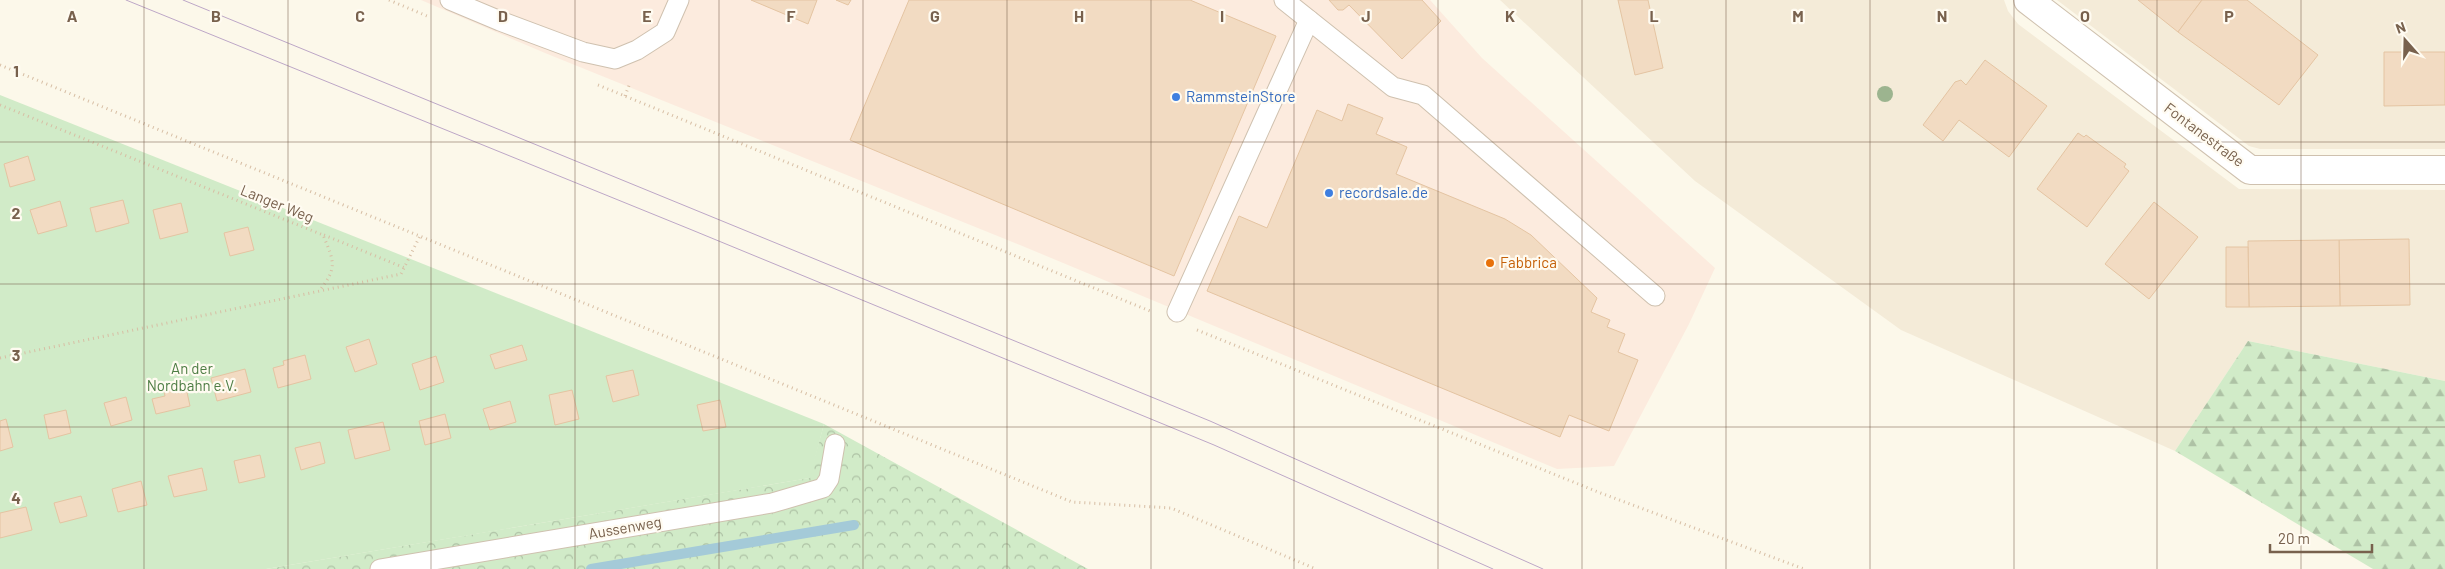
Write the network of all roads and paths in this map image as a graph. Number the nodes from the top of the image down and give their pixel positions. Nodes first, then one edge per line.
1 (389, 0) edge
2 (450, 0) edge
3 (679, 0) edge
4 (1284, 0) edge
5 (2028, 0) edge
6 (434, 18) dead end
7 (1310, 20) junction
8 (0, 66) edge
9 (589, 82) dead end
10 (629, 87) dead end
11 (625, 96) junction
12 (0, 105) edge
13 (2445, 170) edge
14 (323, 235) junction
15 (420, 236) junction
16 (405, 268) junction
17 (318, 292) junction
18 (1655, 296) dead end
19 (1177, 312) dead end
20 (1156, 313) dead end
21 (1193, 328) dead end
22 (0, 358) edge
23 (835, 444) dead end
24 (380, 569) edge
25 (1316, 569) edge
26 (1804, 569) edge

1 - 6 path
2 - 3 lane
4 - 7 lane
5 - 13 street, Fontanestraße
7 - 18 lane
7 - 19 lane
8 - 15 path
9 - 11 path
10 - 11 path
11 - 20 path
12 - 14 path, Langer Weg
14 - 16 path
14 - 17 path, Langer Weg
15 - 16 path
15 - 25 path
16 - 17 path
17 - 22 path
21 - 26 path
23 - 24 lane, Aussenweg

